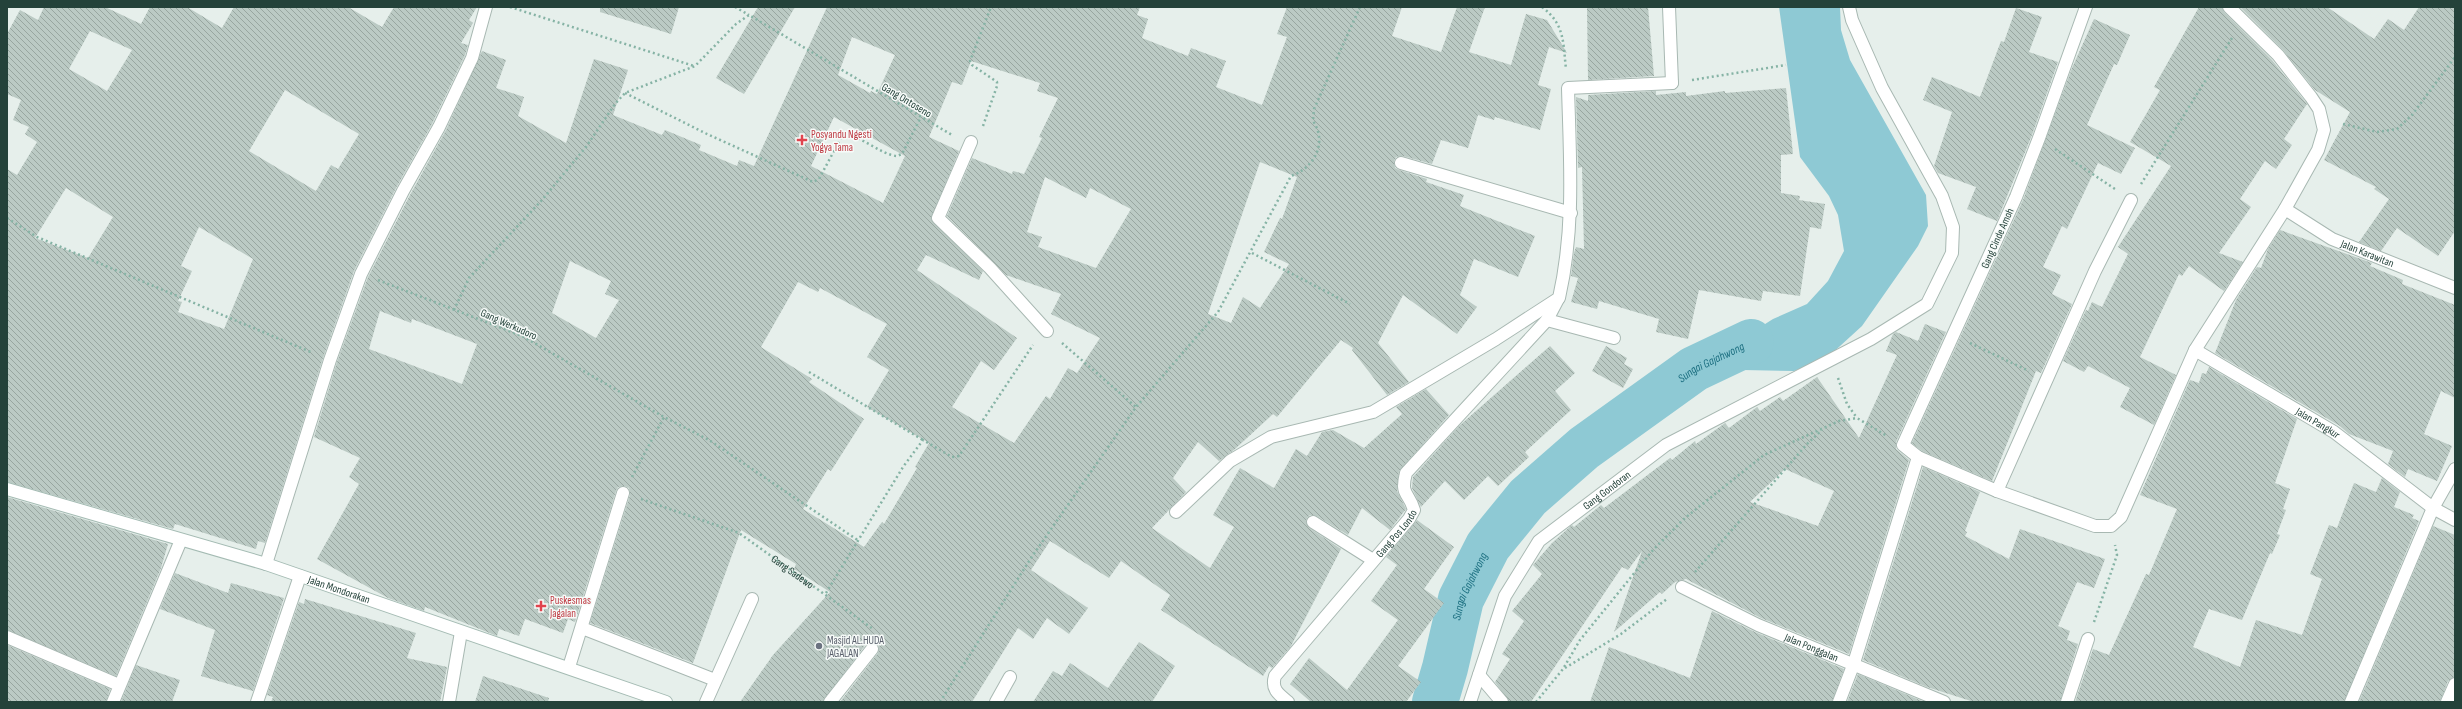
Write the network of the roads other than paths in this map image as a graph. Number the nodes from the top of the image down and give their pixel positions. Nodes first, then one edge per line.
1 (486, 7) edge
2 (1669, 7) edge
3 (1849, 7) edge
4 (2086, 7) edge
5 (2229, 7) edge
6 (971, 142) road end
7 (1401, 163) dead end
8 (2131, 200) road end
9 (2285, 209) junction
10 (1571, 213) junction
11 (2455, 288) edge
12 (1559, 298) junction
13 (1547, 320) junction
14 (1047, 331) road end
15 (1614, 338) dead end
16 (2195, 350) junction
17 (1918, 457) junction
18 (2455, 468) edge
19 (7, 489) edge
20 (1997, 491) junction
21 (623, 493) road end
22 (2433, 508) junction
23 (1176, 512) dead end
24 (2455, 520) edge
25 (1313, 522) dead end
26 (181, 540) junction
27 (1373, 560) junction
28 (266, 564) junction
29 (300, 576) junction
30 (1682, 587) road end
31 (752, 599) dead end
32 (582, 628) junction
33 (461, 632) junction
34 (7, 637) edge
35 (2088, 639) road end
36 (872, 649) road end
37 (1854, 663) junction
38 (569, 667) junction
39 (1479, 675) junction
40 (1010, 677) dead end
41 (715, 680) junction
42 (2455, 684) edge
43 (120, 685) junction
44 (113, 702) edge
45 (257, 702) edge
46 (449, 702) edge
47 (666, 702) edge
48 (706, 702) edge
49 (830, 702) edge
50 (996, 702) edge
51 (1288, 702) edge
52 (1470, 702) edge
53 (1502, 702) edge
54 (1839, 702) edge
55 (1944, 702) edge
56 (2067, 702) edge
57 (2351, 702) edge
58 (2447, 702) edge

1 - 28 street
2 - 10 street
3 - 39 street, Gang Gondoran
4 - 17 street, Gang Cinde Amoh
5 - 9 street
6 - 14 street
7 - 10 street
8 - 20 street
9 - 11 street, Jalan Karawitan
9 - 16 street
10 - 12 street
12 - 13 street
12 - 23 street
13 - 15 street
13 - 27 street, Gang Pos Londo
16 - 20 street
16 - 22 street, Jalan Pangkur
17 - 20 street
17 - 37 street
18 - 22 street
19 - 26 street, Jalan Mondorakan
21 - 32 street
22 - 24 street, Jalan Pangkur
22 - 57 street
25 - 27 street
26 - 28 street, Jalan Mondorakan
26 - 43 street
27 - 51 street, Gang Pos Londo
28 - 29 street, Jalan Mondorakan
29 - 33 street, Jalan Mondorakan
29 - 45 street
30 - 37 street, Jalan Ponggalan
31 - 41 street
32 - 38 street
32 - 41 street
33 - 38 street, Jalan Mondorakan
33 - 46 street
34 - 43 street
35 - 56 street
36 - 49 street
37 - 54 street
37 - 55 street, Jalan Ponggalan
38 - 47 street, Jalan Mondorakan
39 - 52 street, Gang Gondoran
39 - 53 street
40 - 50 street
41 - 48 street
42 - 58 street
43 - 44 street

